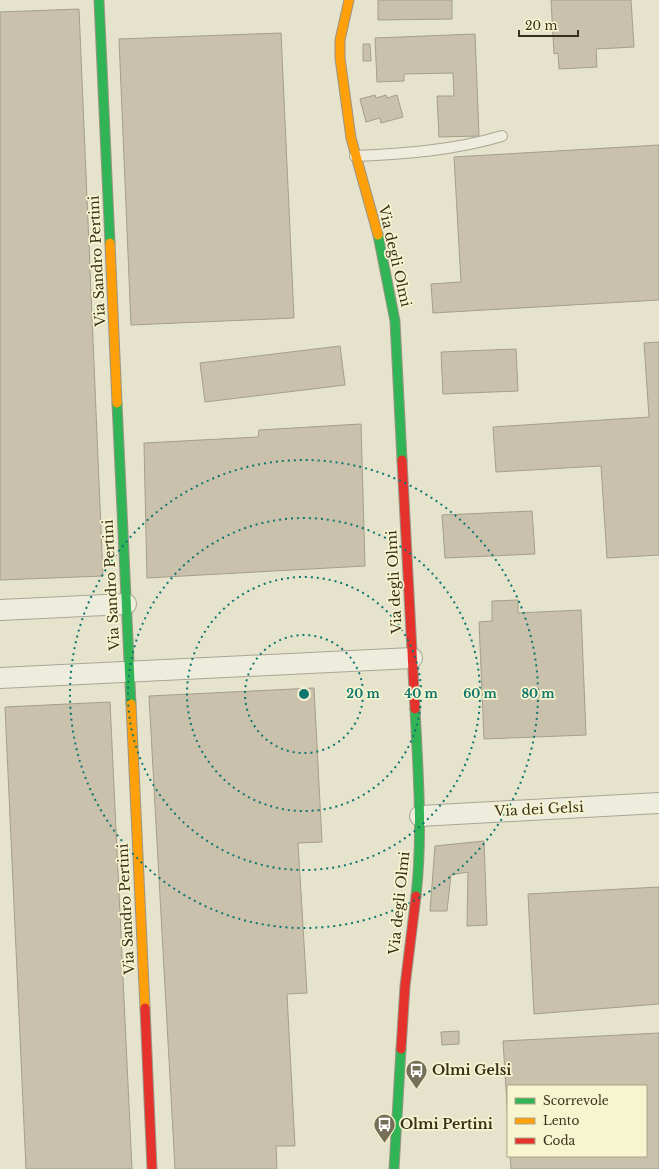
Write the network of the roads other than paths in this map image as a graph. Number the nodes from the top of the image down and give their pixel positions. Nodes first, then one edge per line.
1 (99, 0) edge
2 (349, 0) edge
3 (502, 136) dead end
4 (356, 156) junction
5 (126, 604) junction
6 (0, 610) edge
7 (412, 658) junction
8 (129, 672) junction
9 (0, 678) edge
10 (659, 803) edge
11 (420, 816) junction
12 (152, 1169) edge
13 (394, 1169) edge

1 - 5 street, Via Sandro Pertini
2 - 4 street, Via degli Olmi
3 - 4 lane
4 - 7 street, Via degli Olmi
5 - 6 street
5 - 8 street, Via Sandro Pertini
7 - 8 street
7 - 11 street, Via degli Olmi
8 - 9 street
8 - 12 street, Via Sandro Pertini
10 - 11 street, Via dei Gelsi
11 - 13 street, Via degli Olmi

